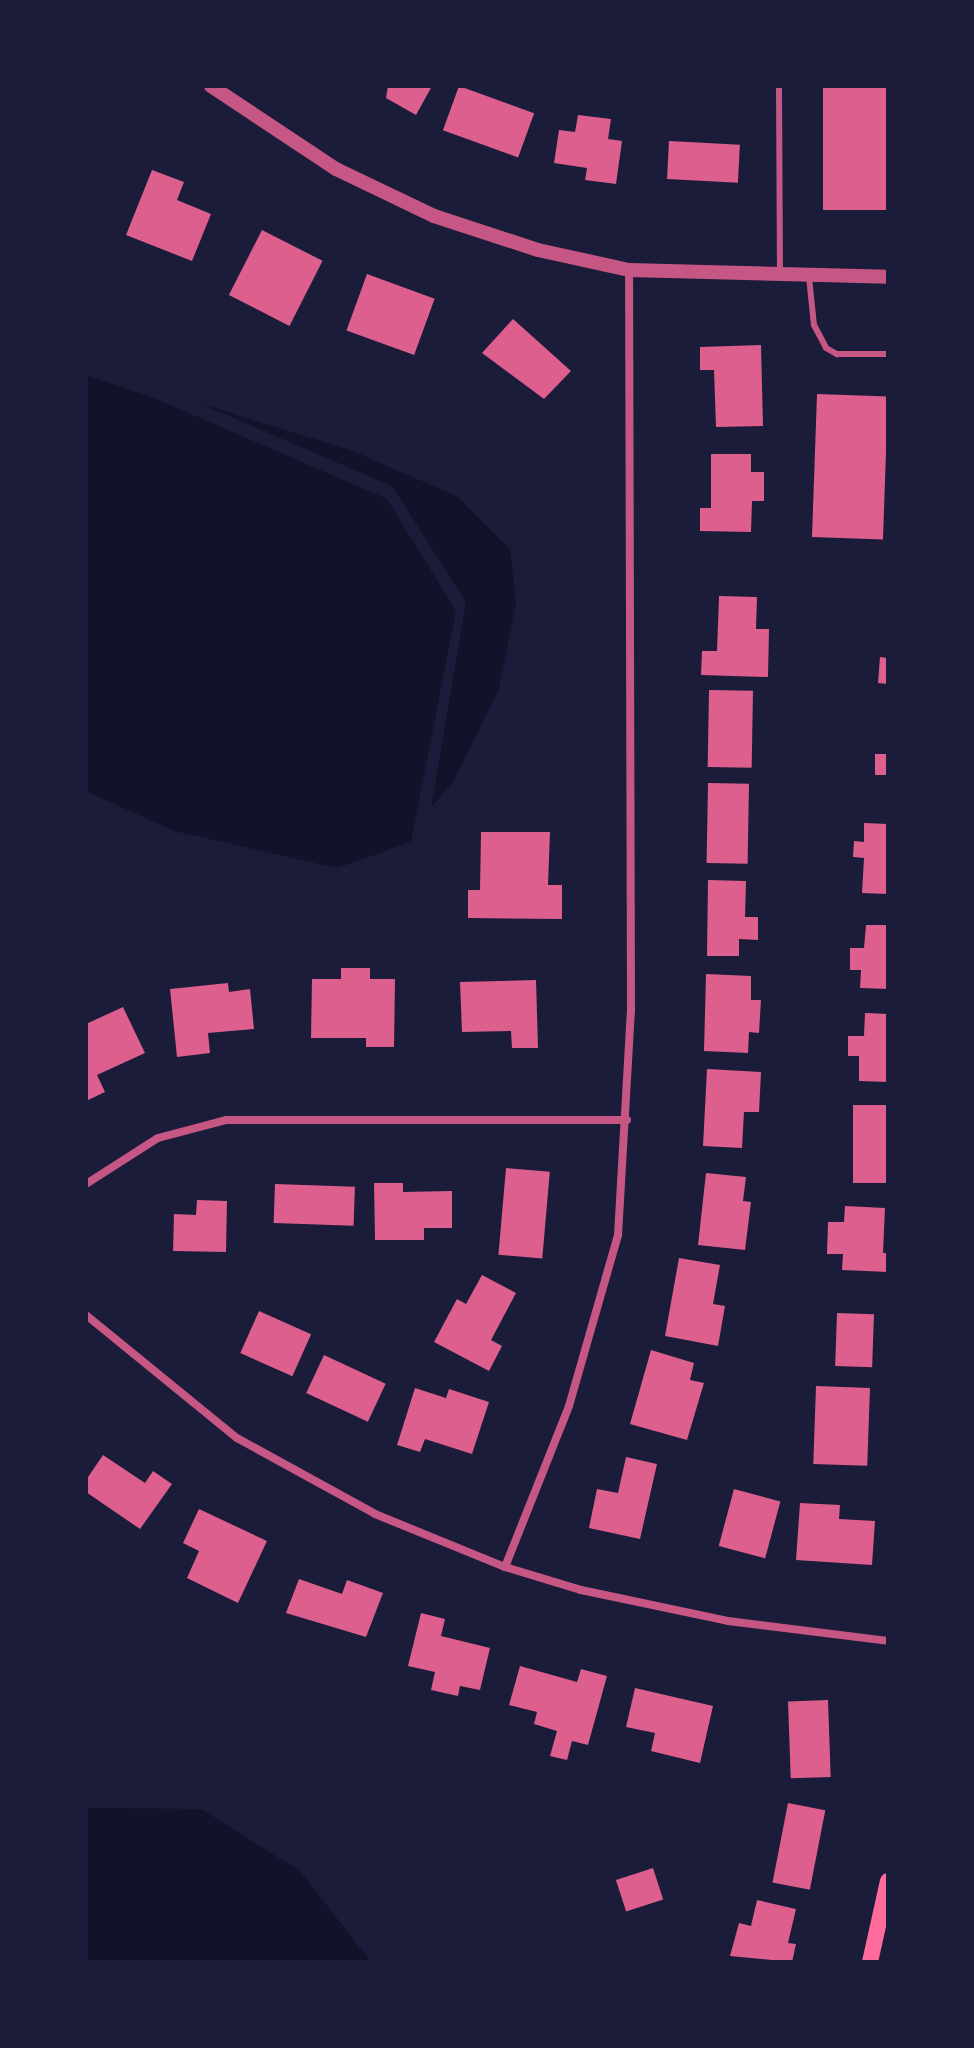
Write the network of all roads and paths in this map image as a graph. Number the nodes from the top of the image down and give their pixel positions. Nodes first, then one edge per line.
1 (211, 86) edge
2 (779, 86) edge
3 (629, 270) junction
4 (780, 276) junction
5 (809, 277) junction
6 (888, 277) edge
7 (888, 354) edge
8 (627, 1120) junction
9 (86, 1184) edge
10 (86, 1315) edge
11 (505, 1567) junction
12 (888, 1641) edge
13 (888, 1881) edge
14 (871, 1962) edge

1 - 3 street
2 - 4 lane
3 - 4 street
3 - 8 street
4 - 5 street
5 - 6 street
5 - 7 lane
8 - 9 street
8 - 11 street
10 - 11 street
11 - 12 street
13 - 14 main road

